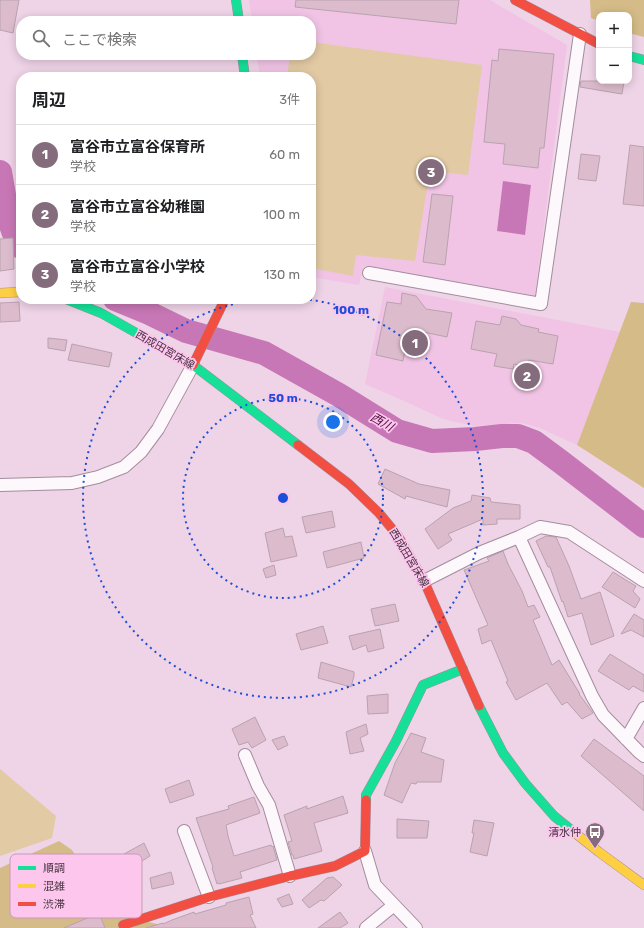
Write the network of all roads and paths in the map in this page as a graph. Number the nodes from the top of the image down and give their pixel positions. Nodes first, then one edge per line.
1 (236, 0) edge
2 (515, 0) edge
3 (238, 16) edge
4 (580, 34) junction
5 (596, 42) edge
6 (632, 57) edge
7 (243, 60) edge
8 (644, 60) edge
9 (244, 72) edge
10 (369, 273) dead end
11 (16, 292) edge
12 (0, 293) edge
13 (78, 304) edge
14 (223, 304) edge
15 (193, 365) junction
16 (0, 485) edge
17 (519, 537) junction
18 (424, 581) junction
19 (644, 581) edge
20 (463, 669) junction
21 (644, 708) edge
22 (626, 739) junction
23 (245, 755) dead end
24 (644, 756) edge
25 (184, 831) dead end
26 (365, 851) junction
27 (290, 876) junction
28 (644, 885) edge
29 (209, 897) junction
30 (394, 905) junction
31 (123, 925) dead end
32 (366, 928) edge
33 (416, 928) edge

1 - 3 main road
2 - 4 main road
4 - 5 main road
4 - 10 street
6 - 8 main road
7 - 9 main road
11 - 12 main road
13 - 15 main road, 西成田宮床線
14 - 15 main road
15 - 16 street
15 - 18 main road, 西成田宮床線
17 - 18 street
17 - 19 street
17 - 22 street
18 - 20 main road, 西成田宮床線
20 - 26 main road
20 - 28 main road, 西成田宮床線
21 - 22 street
22 - 24 street
23 - 27 street
25 - 29 street
26 - 27 main road
26 - 30 street
27 - 29 main road
29 - 31 main road
30 - 32 street
30 - 33 street

